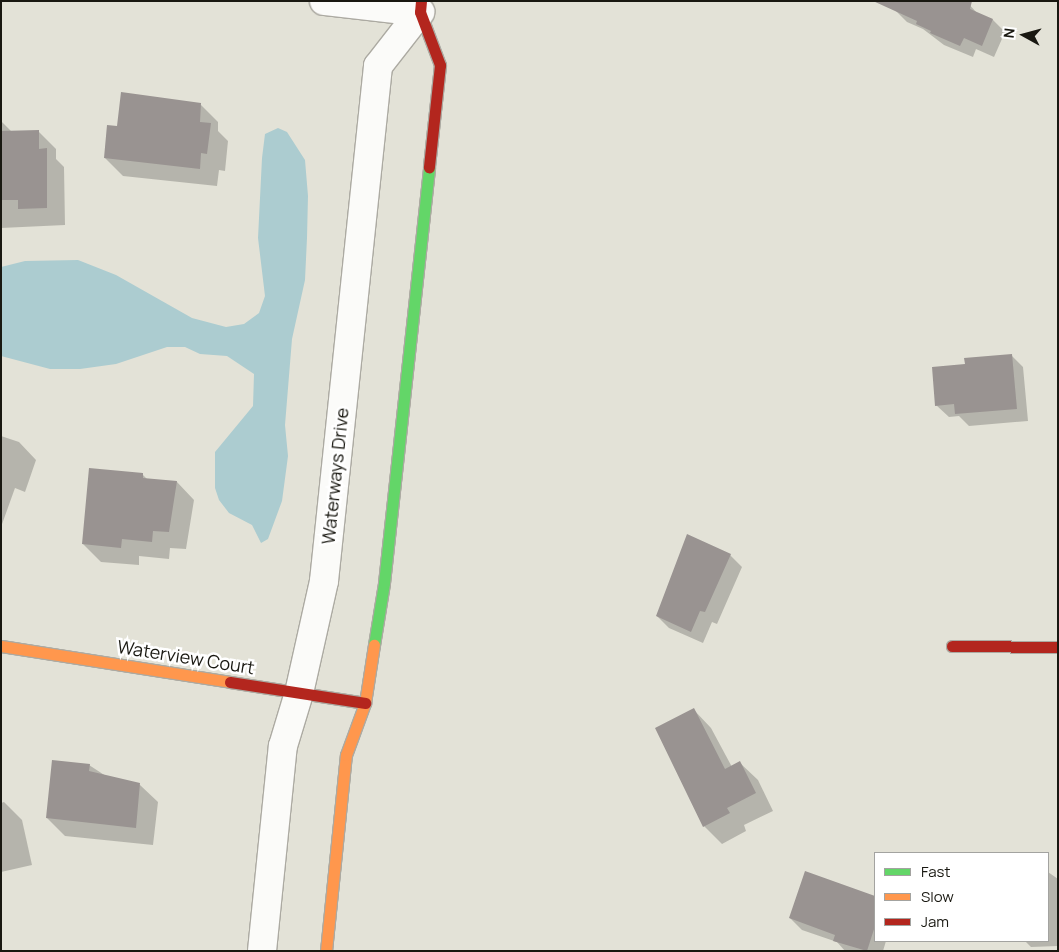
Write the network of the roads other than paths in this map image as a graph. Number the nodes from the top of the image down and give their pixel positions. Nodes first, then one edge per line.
1 (324, 1) edge
2 (420, 6) edge
3 (1, 646) edge
4 (952, 646) dead end
5 (1058, 647) edge
6 (299, 693) junction
7 (365, 703) junction
8 (262, 951) edge
9 (326, 951) edge

1 - 2 street
2 - 6 street, Waterways Drive
2 - 7 street
3 - 6 street, Waterview Court
4 - 5 street
6 - 7 street, Waterview Court
6 - 8 street, Waterways Drive
7 - 9 street

